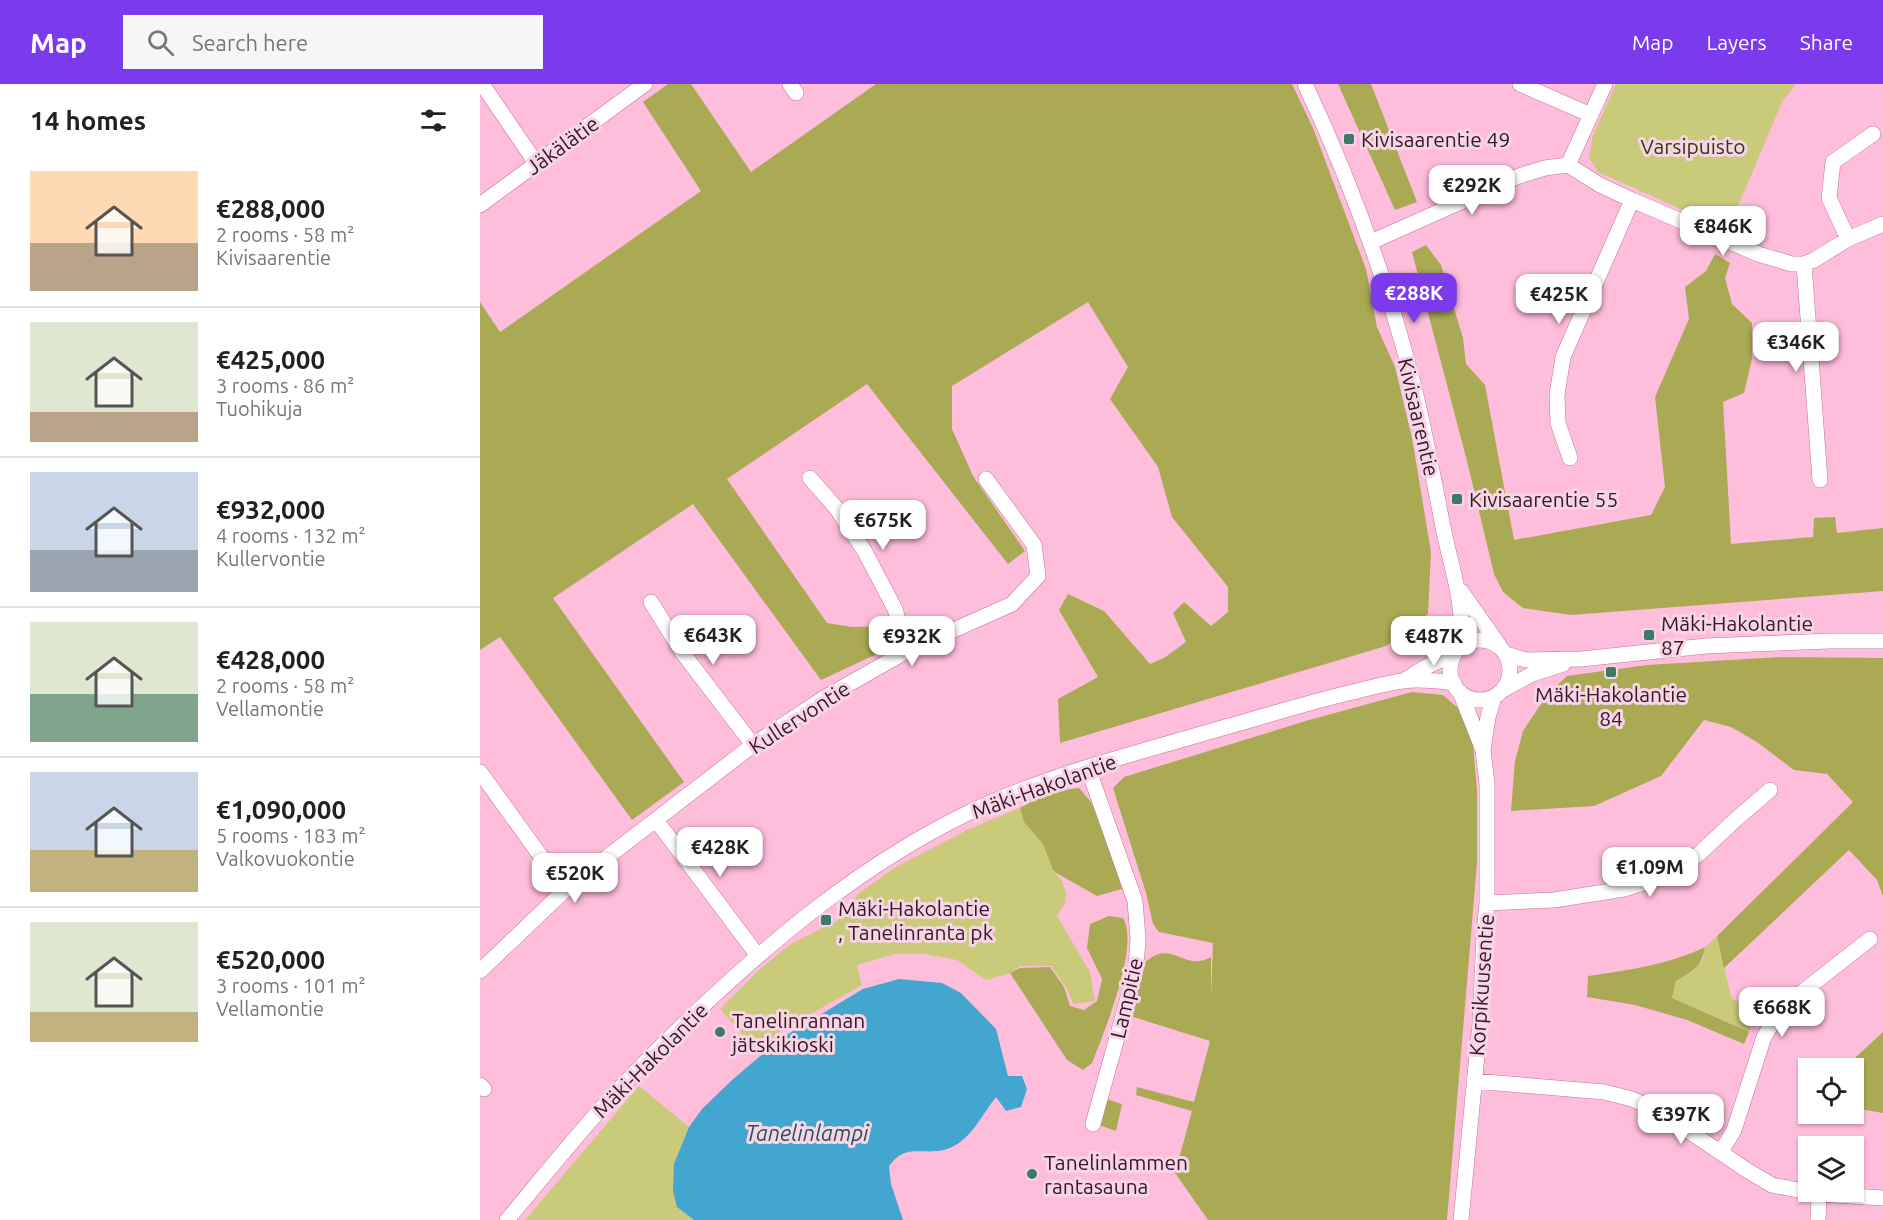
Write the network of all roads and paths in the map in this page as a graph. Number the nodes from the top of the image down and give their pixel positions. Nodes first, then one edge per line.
1 (482, 84) edge
2 (645, 84) edge
3 (1305, 84) edge
4 (1520, 84) edge
5 (1605, 84) edge
6 (1591, 115) junction
7 (1873, 134) dead end
8 (536, 163) junction
9 (1568, 165) junction
10 (1632, 200) junction
11 (480, 205) edge
12 (1883, 224) edge
13 (1848, 239) junction
14 (1371, 242) junction
15 (1804, 264) junction
16 (1570, 458) dead end
17 (810, 478) dead end
18 (986, 478) dead end
19 (1820, 480) dead end
20 (1458, 586) junction
21 (651, 603) dead end
22 (1883, 641) edge
23 (1458, 650) junction
24 (907, 651) junction
25 (1503, 651) junction
26 (1581, 659) junction
27 (1406, 680) junction
28 (1457, 688) junction
29 (1498, 694) junction
30 (753, 745) junction
31 (1484, 750) junction
32 (1088, 768) junction
33 (480, 772) edge
34 (1770, 790) dead end
35 (656, 820) junction
36 (567, 888) junction
37 (1487, 903) junction
38 (1870, 939) dead end
39 (758, 956) junction
40 (480, 971) edge
41 (1474, 1081) junction
42 (1093, 1124) dead end
43 (1721, 1152) junction
44 (1798, 1190) edge
45 (1864, 1197) edge
46 (1883, 1198) edge
47 (1819, 1202) edge
48 (507, 1220) edge
49 (1461, 1220) edge
50 (1818, 1220) edge

1 - 8 street
2 - 8 street, Jäkälätie
3 - 14 street, Kivisaarentie
4 - 6 street
5 - 6 street
6 - 9 street
7 - 13 street
8 - 11 street, Jäkälätie
9 - 10 street
9 - 14 street
10 - 15 street
10 - 16 street
12 - 13 street
13 - 15 street
14 - 20 street, Kivisaarentie
15 - 19 street
17 - 24 street
18 - 24 street, Kullervontie
20 - 23 street, Kivisaarentie
20 - 25 street, Kivisaarentie
21 - 30 street
22 - 26 street
23 - 25 street
23 - 27 street, Mäki-Hakolantie
23 - 28 street
24 - 30 street, Kullervontie
25 - 26 street
25 - 29 street
26 - 29 street
27 - 28 street, Mäki-Hakolantie
27 - 32 street, Mäki-Hakolantie
28 - 29 street
28 - 31 street, Korpikuusentie
29 - 31 street, Korpikuusentie
30 - 35 street, Kullervontie
31 - 37 street, Korpikuusentie
32 - 39 street, Mäki-Hakolantie
32 - 42 street, Lampitie
33 - 36 street
34 - 37 street
35 - 36 street, Kullervontie
35 - 39 street
36 - 40 street, Kullervontie
37 - 41 street, Korpikuusentie
38 - 43 street
39 - 48 street, Mäki-Hakolantie
41 - 43 street
41 - 49 street, Korpikuusentie
43 - 44 street
45 - 46 street
47 - 50 street

